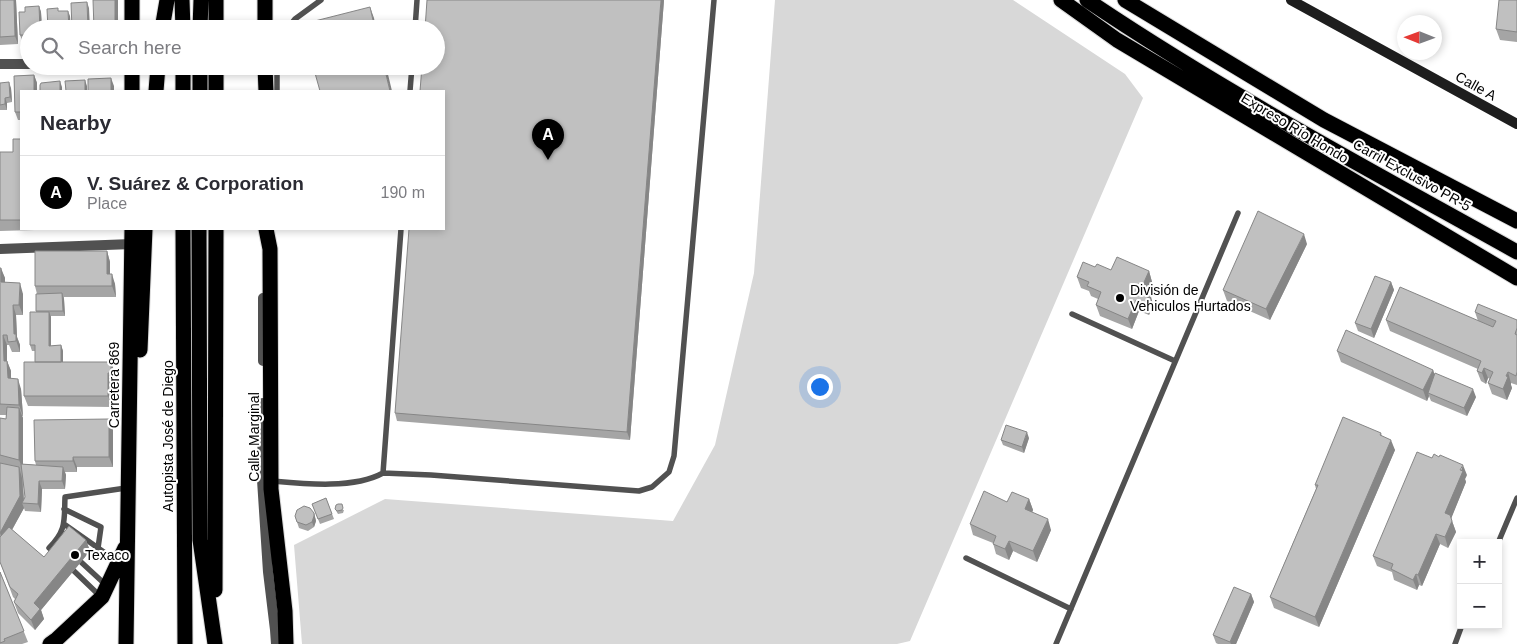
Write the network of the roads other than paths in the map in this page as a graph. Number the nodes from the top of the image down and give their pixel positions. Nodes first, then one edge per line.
1 (132, 0) edge
2 (166, 0) edge
3 (182, 0) edge
4 (201, 0) edge
5 (216, 0) edge
6 (265, 0) edge
7 (321, 0) edge
8 (417, 0) edge
9 (714, 0) edge
10 (1061, 0) edge
11 (1087, 0) edge
12 (1126, 0) edge
13 (1291, 0) edge
14 (132, 20) edge
15 (163, 20) edge
16 (183, 20) edge
17 (200, 20) edge
18 (216, 20) edge
19 (265, 20) edge
20 (294, 20) edge
21 (416, 20) edge
22 (0, 64) edge
23 (20, 64) edge
24 (132, 75) edge
25 (157, 75) edge
26 (183, 75) edge
27 (200, 75) edge
28 (216, 75) edge
29 (265, 75) edge
30 (277, 75) edge
31 (411, 75) edge
32 (132, 90) edge
33 (156, 90) edge
34 (183, 90) edge
35 (200, 90) edge
36 (216, 90) edge
37 (266, 90) edge
38 (277, 90) edge
39 (410, 90) edge
40 (1517, 124) edge
41 (1238, 213) dead end
42 (1517, 221) edge
43 (132, 230) edge
44 (145, 230) edge
45 (183, 230) edge
46 (216, 230) edge
47 (266, 230) edge
48 (266, 230) edge
49 (401, 230) edge
50 (199, 232) edge
51 (132, 244) junction
52 (0, 249) edge
53 (1517, 252) edge
54 (1517, 278) edge
55 (1072, 314) dead end
56 (1175, 361) junction
57 (130, 441) junction
58 (383, 473) junction
59 (270, 481) junction
60 (128, 488) junction
61 (1517, 498) edge
62 (64, 509) junction
63 (64, 524) junction
64 (1500, 539) edge
65 (200, 540) junction
66 (128, 542) junction
67 (98, 548) junction
68 (58, 556) edge
69 (966, 558) dead end
70 (81, 562) dead end
71 (118, 562) junction
72 (74, 571) dead end
73 (104, 591) junction
74 (1071, 609) junction
75 (1461, 629) edge
76 (50, 644) edge
77 (126, 644) edge
78 (186, 644) edge
79 (215, 644) edge
80 (276, 644) edge
81 (286, 644) edge
82 (1056, 644) edge
83 (1455, 644) edge

1 - 14 highway
2 - 15 highway
3 - 16 highway
4 - 17 highway
5 - 18 highway
6 - 19 highway
7 - 20 lane
8 - 21 lane
9 - 58 lane
10 - 54 highway, Expreso Río Hondo
11 - 53 highway, Carril Exclusivo PR-5
12 - 42 highway, Expreso Río Hondo
13 - 40 street, Calle A
22 - 23 street
24 - 32 highway
25 - 33 highway
26 - 34 highway
27 - 35 highway
28 - 36 highway
29 - 37 highway
30 - 38 lane
31 - 39 lane
41 - 56 lane
43 - 51 highway, Carretera 869
44 - 57 highway
45 - 78 highway, Autopista José de Diego
46 - 79 highway
47 - 59 highway, Calle Marginal
48 - 80 street, Calle Marginal
49 - 58 lane
50 - 65 highway
51 - 52 street
51 - 57 highway, Carretera 869
55 - 56 lane
56 - 74 lane
57 - 60 highway, Carretera 869
58 - 59 lane
59 - 81 highway, Calle Marginal
60 - 62 lane
60 - 66 highway, Carretera 869
61 - 64 lane
62 - 63 lane
62 - 67 lane
63 - 67 lane
63 - 68 lane
65 - 78 highway
65 - 79 highway
66 - 71 highway
66 - 77 highway, Carretera 869
67 - 71 lane
69 - 74 lane
70 - 73 lane
71 - 73 highway
72 - 73 lane
73 - 76 highway
74 - 82 lane
75 - 83 lane

